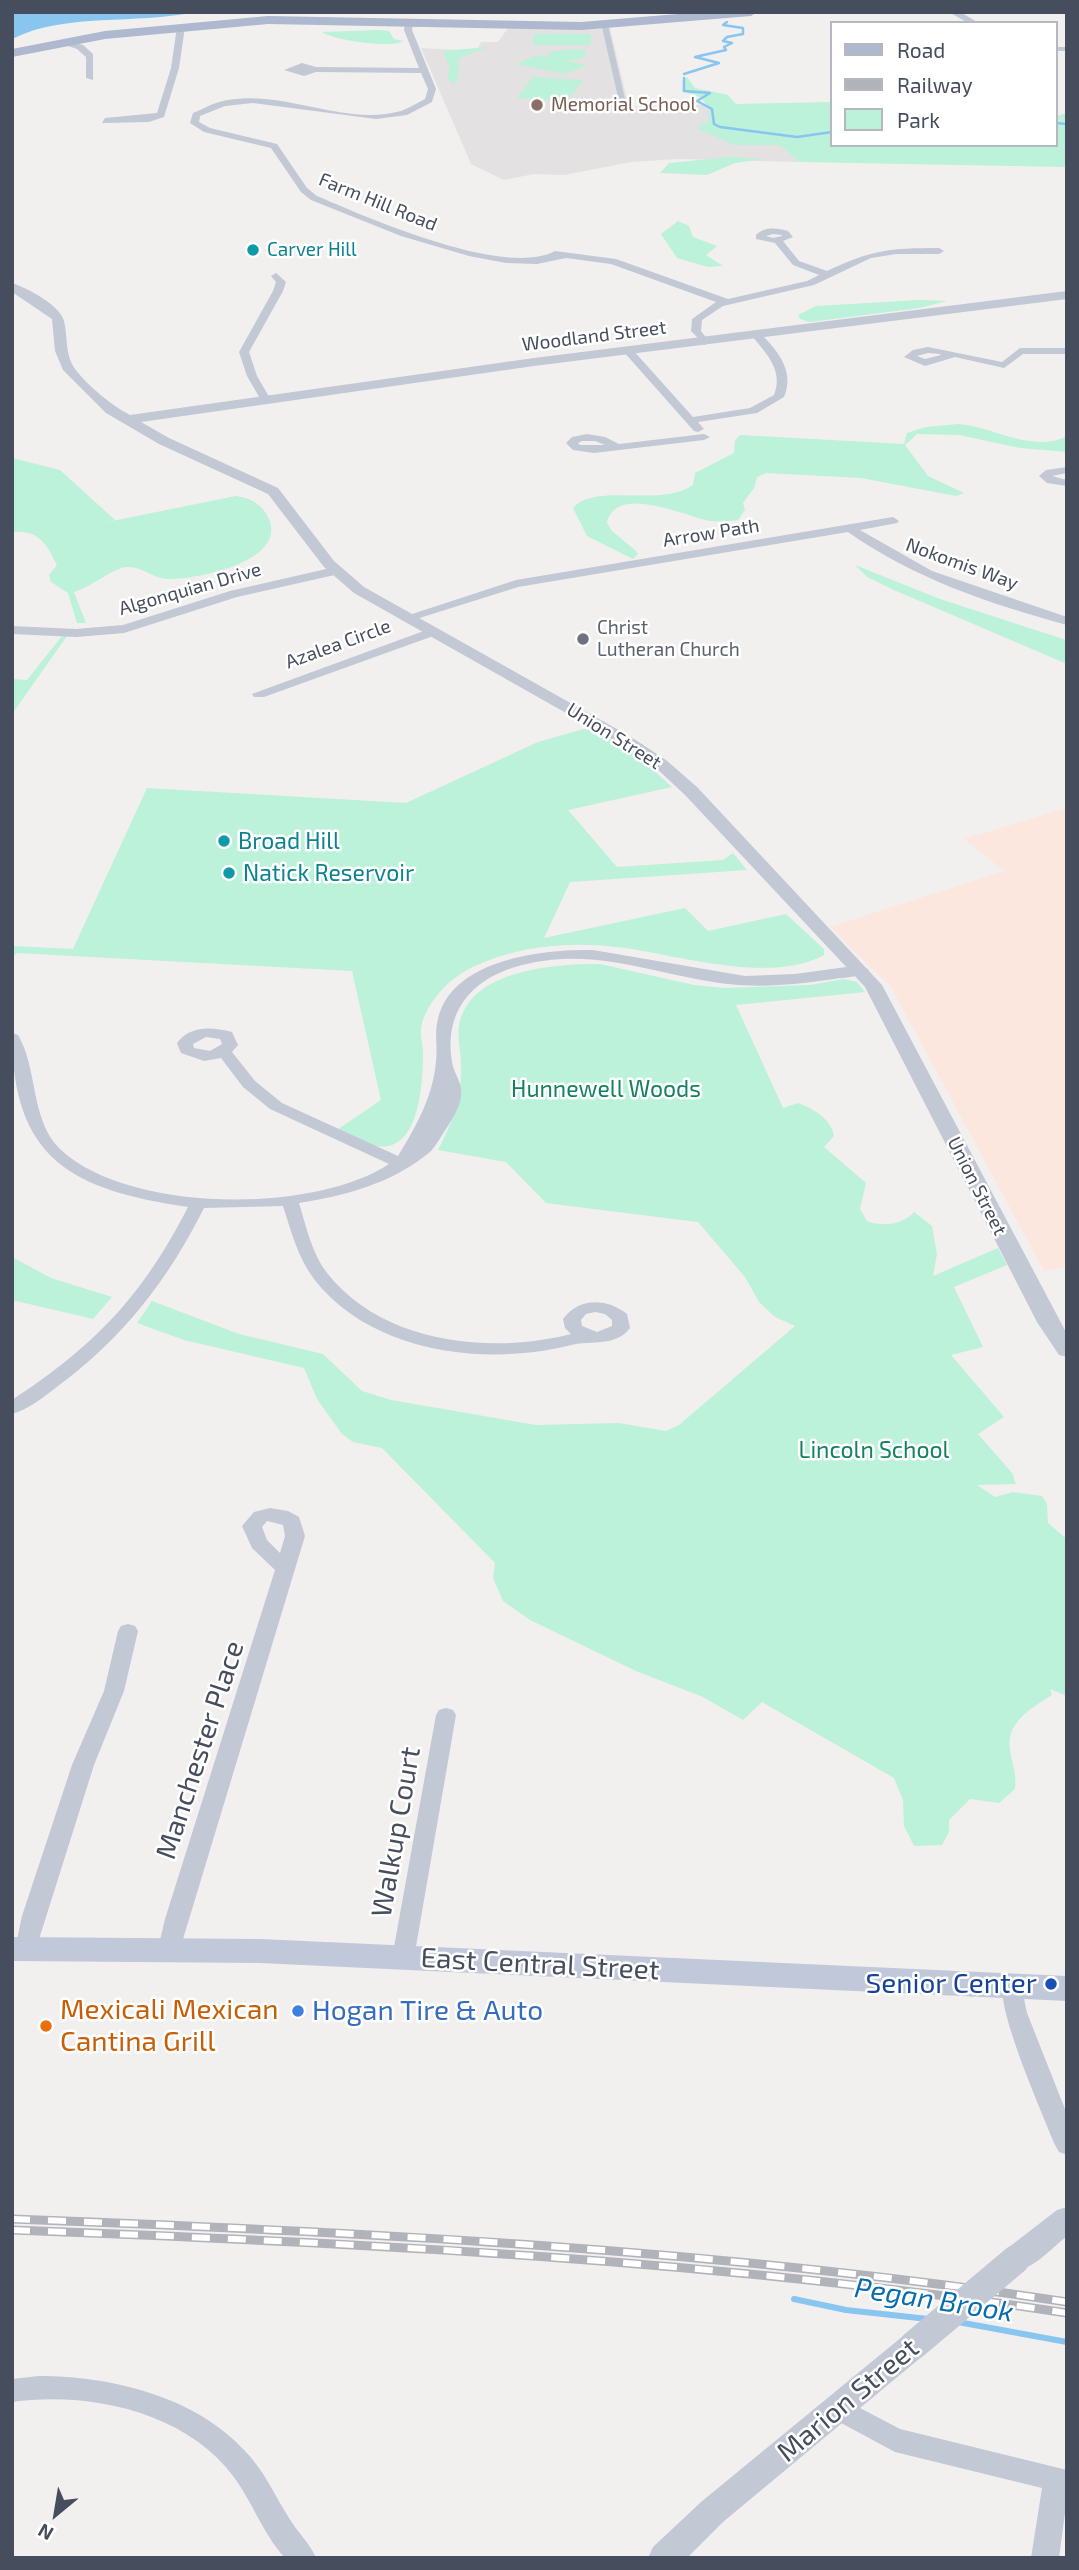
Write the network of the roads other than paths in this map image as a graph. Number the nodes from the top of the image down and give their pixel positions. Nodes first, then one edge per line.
1 (751, 12) edge
2 (953, 12) edge
3 (971, 21) edge
4 (409, 23) junction
5 (604, 25) junction
6 (181, 27) junction
7 (65, 42) junction
8 (12, 53) edge
9 (315, 69) dead end
10 (425, 71) junction
11 (90, 78) dead end
12 (625, 110) dead end
13 (105, 121) dead end
14 (778, 241) dead end
15 (939, 251) dead end
16 (827, 275) junction
17 (276, 276) dead end
18 (12, 287) edge
19 (1067, 295) edge
20 (726, 302) junction
21 (757, 337) junction
22 (705, 342) junction
23 (628, 351) junction
24 (1067, 351) edge
25 (954, 354) dead end
26 (266, 400) junction
27 (125, 420) junction
28 (692, 420) junction
29 (615, 447) dead end
30 (1067, 470) edge
31 (1067, 483) edge
32 (893, 521) dead end
33 (851, 529) junction
34 (335, 571) junction
35 (409, 620) junction
36 (1067, 621) edge
37 (12, 630) edge
38 (432, 632) junction
39 (259, 694) dead end
40 (857, 966) junction
41 (12, 1038) edge
42 (224, 1052) dead end
43 (401, 1163) junction
44 (290, 1202) junction
45 (198, 1203) junction
46 (585, 1336) dead end
47 (1067, 1350) edge
48 (12, 1408) edge
49 (285, 1569) dead end
50 (128, 1631) dead end
51 (446, 1715) dead end
52 (19, 1949) edge
53 (169, 1949) junction
54 (403, 1958) junction
55 (1012, 1986) junction
56 (1067, 1989) edge
57 (1067, 2145) edge
58 (1067, 2219) edge
59 (12, 2391) edge
60 (839, 2409) junction
61 (1061, 2481) edge
62 (303, 2558) edge
63 (664, 2558) edge
64 (1045, 2558) edge

1 - 5 main road
2 - 3 street
4 - 5 main road
4 - 6 main road
4 - 10 street, Farm Hill Road
5 - 12 street
6 - 7 main road
6 - 13 street
7 - 8 main road
7 - 11 street
9 - 10 street
10 - 20 street, Farm Hill Road
14 - 16 street
15 - 16 street
16 - 20 street
17 - 26 street
18 - 27 street, Union Street
19 - 21 street, Woodland Street
20 - 22 street
21 - 22 street, Woodland Street
21 - 28 street
22 - 23 street, Woodland Street
23 - 26 street, Woodland Street
23 - 28 street
24 - 25 street
26 - 27 street, Woodland Street
27 - 34 street, Union Street
28 - 29 street
30 - 31 street
32 - 33 street, Arrow Path
33 - 35 street, Arrow Path
33 - 36 street, Nokomis Way
34 - 35 street, Union Street
34 - 37 street, Algonquian Drive
35 - 38 street, Union Street
38 - 39 street, Azalea Circle
38 - 40 street, Union Street
40 - 43 street
40 - 47 street, Union Street
41 - 45 street
42 - 43 street
43 - 44 street
44 - 45 street
44 - 46 street
45 - 48 street
49 - 53 street, Manchester Place
50 - 52 street
51 - 54 street, Walkup Court
52 - 53 main road, East Central Street
53 - 54 main road, East Central Street
54 - 55 main road, East Central Street
55 - 56 main road, East Central Street
55 - 57 street
58 - 60 street, Marion Street, bridge
59 - 62 street
60 - 61 street
60 - 63 street, Marion Street
61 - 64 street

